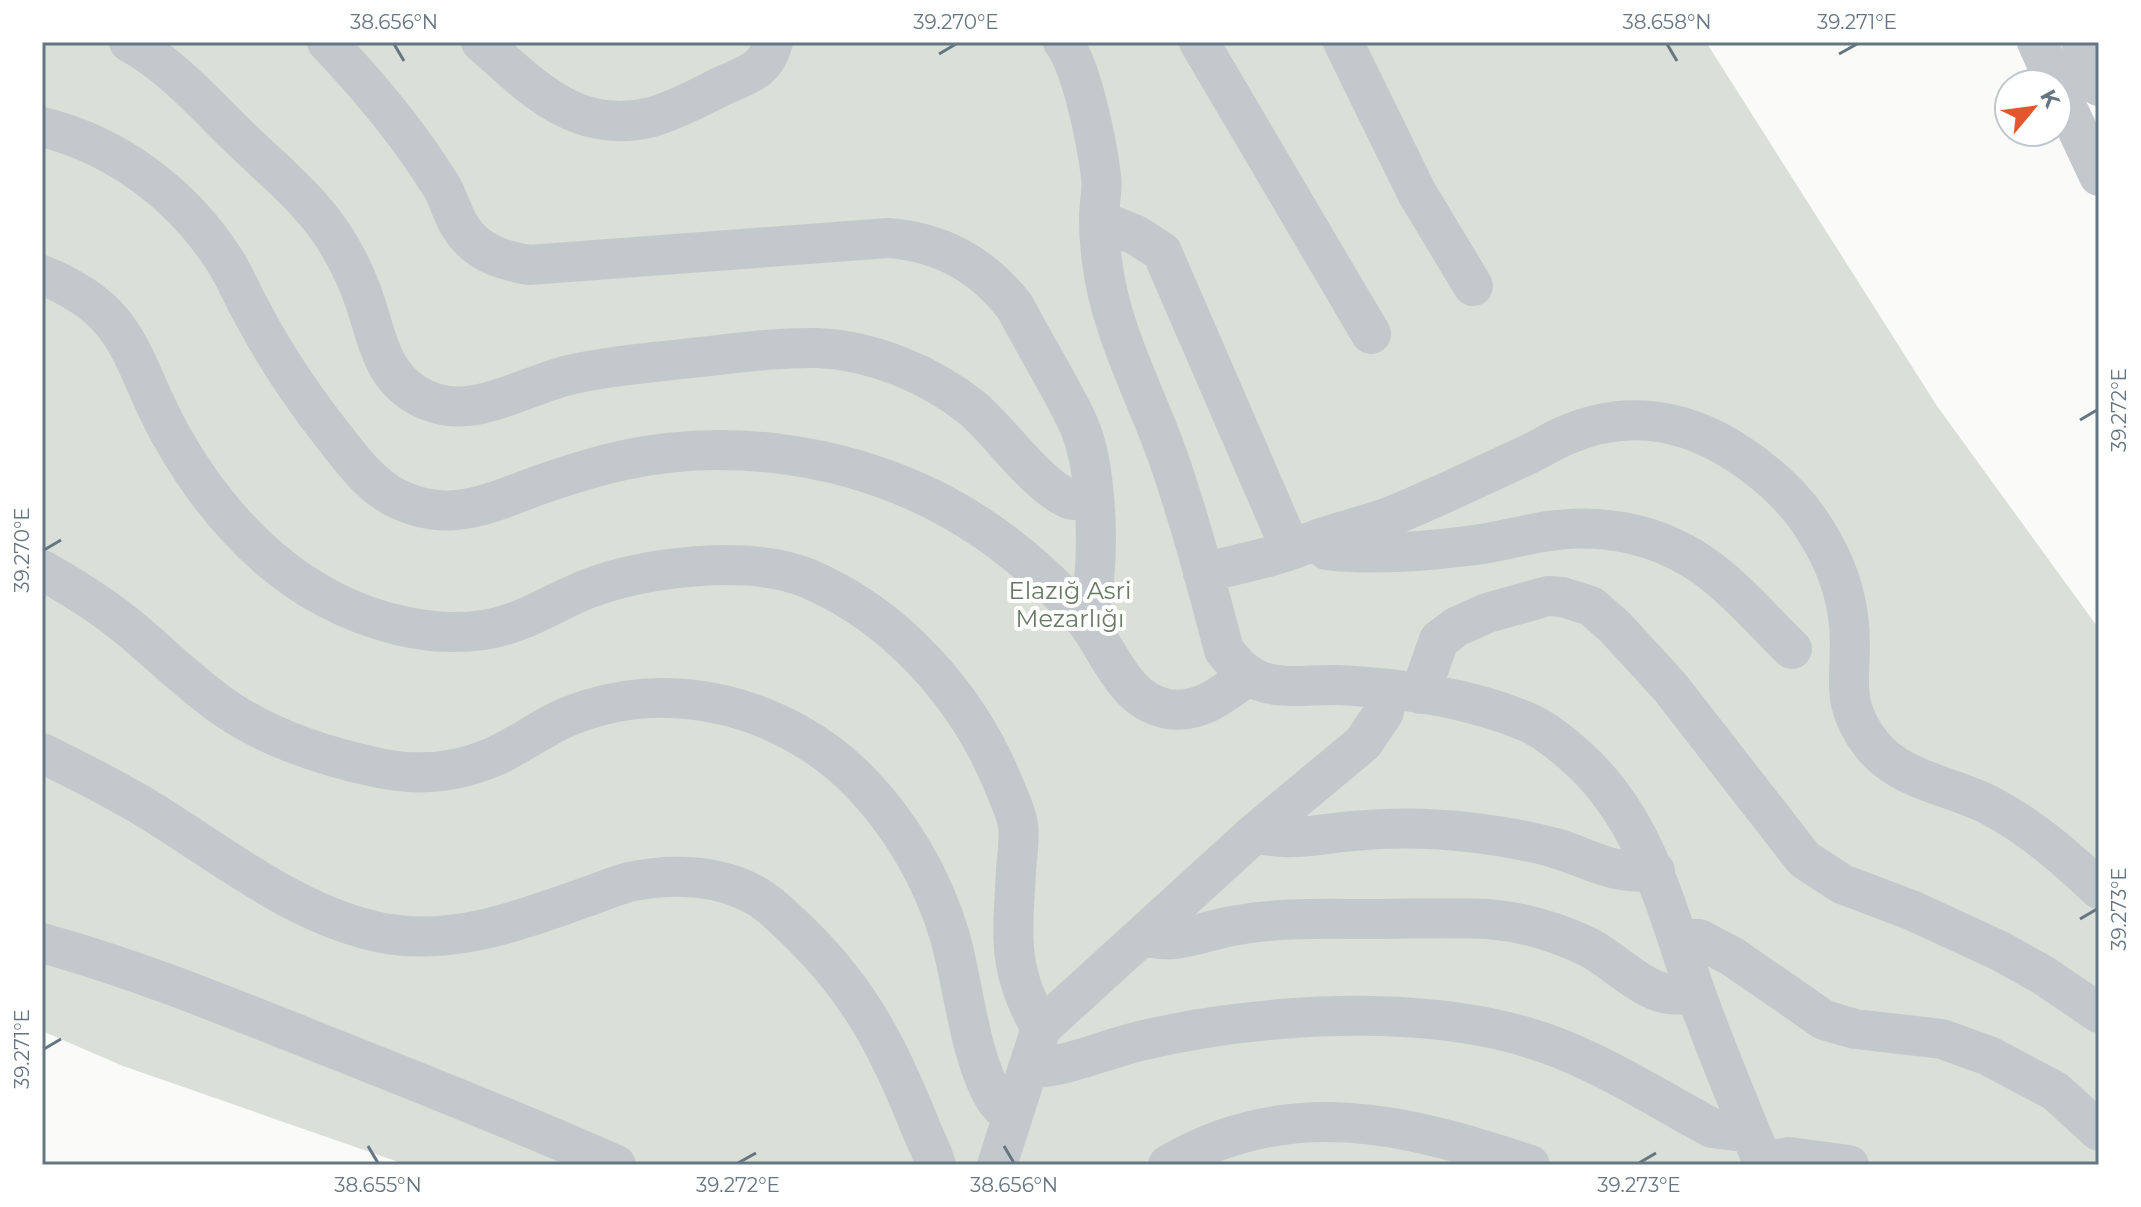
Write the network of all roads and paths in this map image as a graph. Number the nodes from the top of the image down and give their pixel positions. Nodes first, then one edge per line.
1 (129, 42) edge
2 (327, 42) edge
3 (481, 42) edge
4 (773, 42) edge
5 (1063, 42) edge
6 (1199, 42) edge
7 (1343, 42) edge
8 (2037, 42) edge
9 (2081, 42) edge
10 (2049, 68) edge
11 (2099, 86) edge
12 (2073, 120) edge
13 (42, 127) edge
14 (2099, 176) edge
15 (1099, 220) junction
16 (42, 275) edge
17 (1473, 286) dead end
18 (1371, 334) dead end
19 (1093, 500) junction
20 (1304, 544) junction
21 (42, 570) edge
22 (1203, 573) junction
23 (1087, 622) junction
24 (1792, 649) dead end
25 (1249, 675) junction
26 (1402, 691) junction
27 (42, 753) edge
28 (1255, 833) junction
29 (1655, 871) junction
30 (2099, 889) edge
31 (1143, 935) junction
32 (1677, 937) junction
33 (42, 943) edge
34 (1695, 991) junction
35 (2099, 1013) edge
36 (1041, 1028) junction
37 (1028, 1068) junction
38 (1012, 1119) junction
39 (2099, 1131) edge
40 (1758, 1151) edge
41 (616, 1165) edge
42 (936, 1165) edge
43 (997, 1165) edge
44 (1168, 1165) edge
45 (1530, 1165) edge
46 (1849, 1165) edge

1 - 19 street
2 - 19 street
3 - 4 street
5 - 15 street
6 - 18 street
7 - 17 street
8 - 10 street
9 - 11 street
12 - 14 street
13 - 23 street
15 - 20 street
15 - 22 street
16 - 36 street
19 - 23 street
20 - 22 street
20 - 24 street
20 - 30 street
21 - 38 street
22 - 25 street
23 - 25 street
25 - 26 street
26 - 28 street
26 - 29 street
26 - 35 street
27 - 42 street
28 - 29 street
28 - 31 street
29 - 32 street
31 - 34 street
31 - 36 street
32 - 34 street
32 - 39 street
33 - 41 street
34 - 40 street
36 - 37 street
37 - 38 street
37 - 40 street
38 - 43 street
40 - 46 street
44 - 45 street

